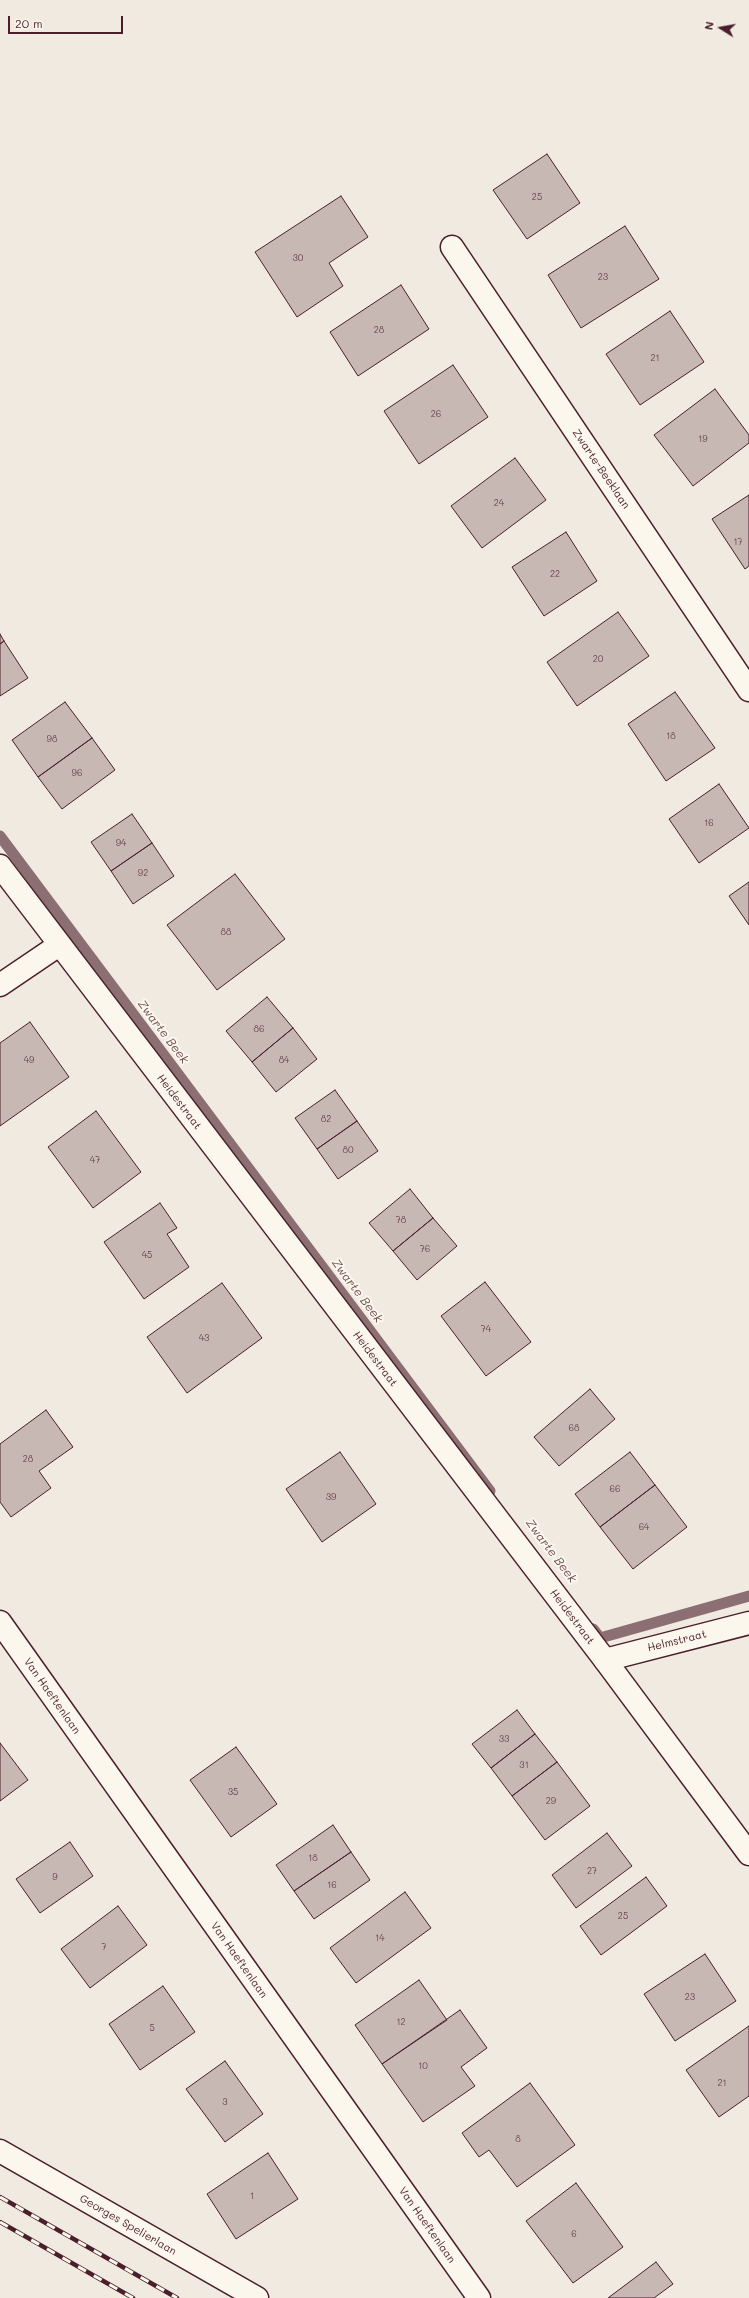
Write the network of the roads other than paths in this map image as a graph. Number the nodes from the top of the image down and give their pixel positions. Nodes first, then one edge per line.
1 (452, 247) dead end
2 (749, 690) edge
3 (0, 866) edge
4 (59, 945) junction
5 (0, 986) edge
6 (0, 1622) edge
7 (749, 1623) edge
8 (604, 1660) junction
9 (749, 1854) edge
10 (0, 2151) edge
11 (257, 2298) edge
12 (478, 2298) edge

1 - 2 street, Zwarte-Beeklaan
3 - 4 street, Heidestraat
4 - 5 street
4 - 8 street, Heidestraat
6 - 12 street, Van Haeftenlaan
7 - 8 street, Helmstraat
8 - 9 street, Heidestraat
10 - 11 street, Georges Spelierlaan

